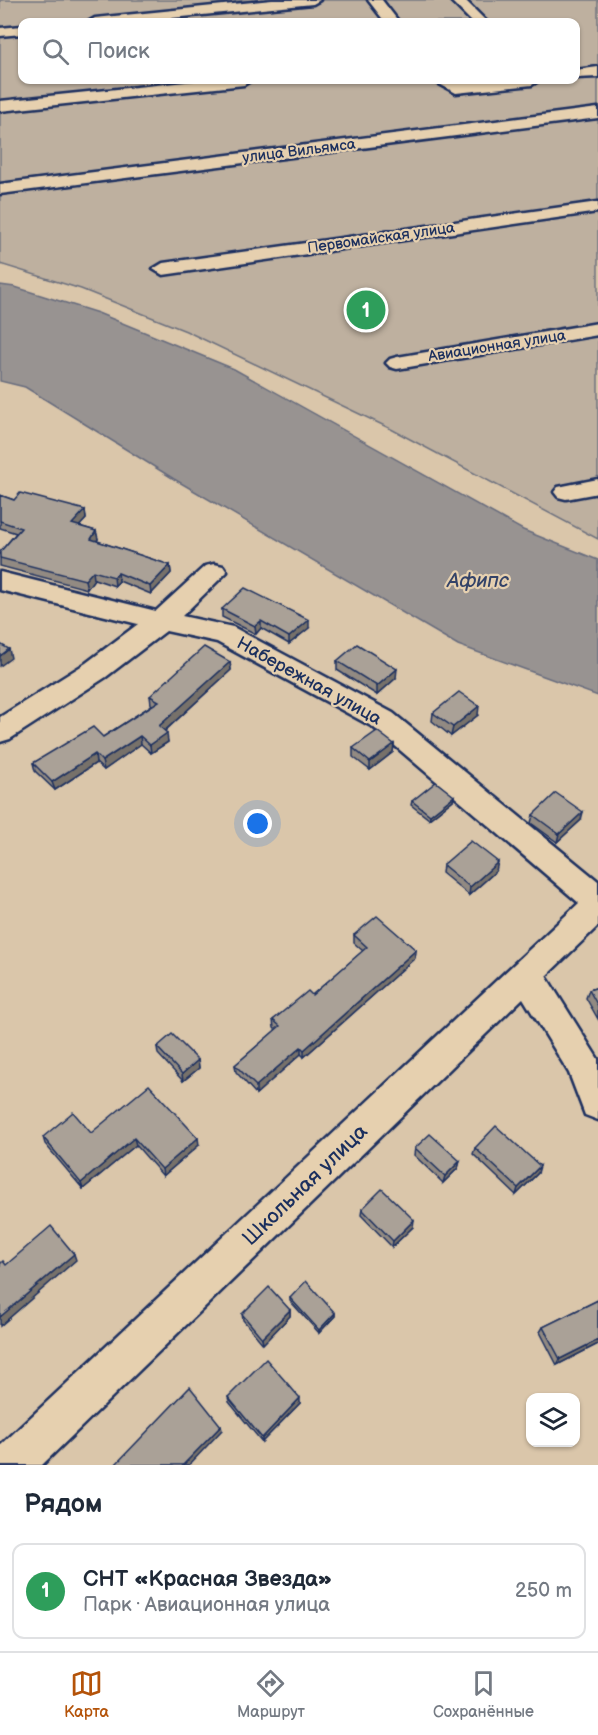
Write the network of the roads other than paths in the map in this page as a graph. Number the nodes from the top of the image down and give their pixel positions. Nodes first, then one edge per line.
1 (313, 0) edge
2 (375, 0) edge
3 (457, 0) edge
4 (135, 18) edge
5 (389, 18) edge
6 (476, 18) edge
7 (18, 30) edge
8 (0, 32) edge
9 (598, 72) edge
10 (580, 74) edge
11 (206, 84) edge
12 (448, 84) edge
13 (494, 84) edge
14 (0, 106) edge
15 (598, 113) edge
16 (0, 189) edge
17 (598, 207) edge
18 (163, 269) dead end
19 (598, 329) edge
20 (397, 363) dead end
21 (598, 486) edge
22 (566, 492) dead end
23 (214, 572) dead end
24 (0, 581) edge
25 (161, 621) junction
26 (0, 731) edge
27 (598, 900) edge
28 (598, 905) edge
29 (527, 974) junction
30 (598, 1103) edge
31 (11, 1465) edge

1 - 4 street
2 - 5 street
3 - 6 street
7 - 8 street
9 - 10 street
11 - 14 street
12 - 13 street
15 - 16 street, улица Вильямса
17 - 18 street, Первомайская улица
19 - 20 street, Авиационная улица
21 - 22 street
23 - 25 street
24 - 25 street, Набережная улица
25 - 26 street
25 - 27 street, Набережная улица
28 - 29 street, Школьная улица
29 - 30 street
29 - 31 street, Школьная улица

